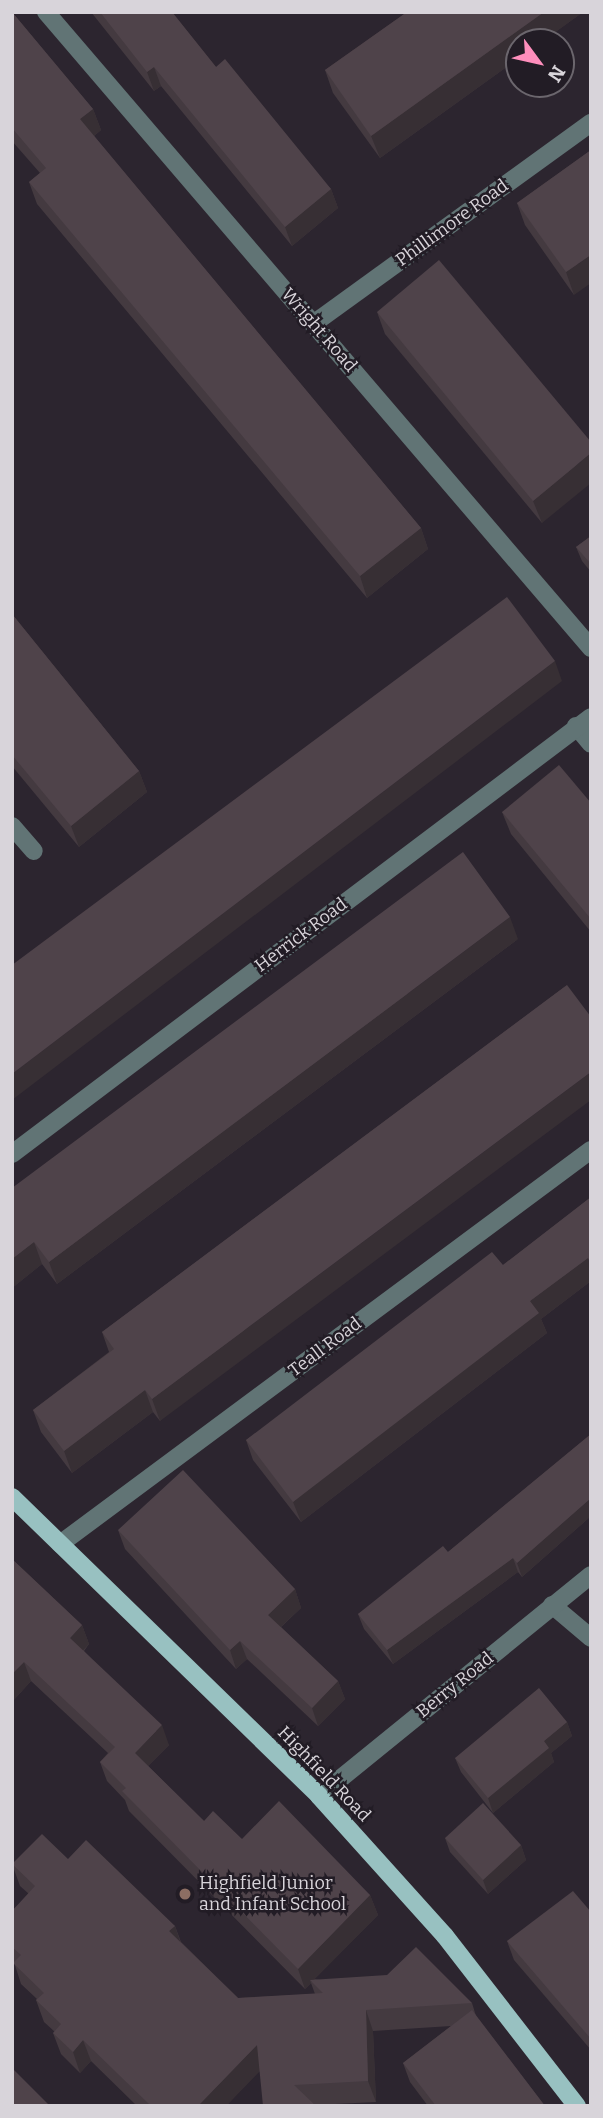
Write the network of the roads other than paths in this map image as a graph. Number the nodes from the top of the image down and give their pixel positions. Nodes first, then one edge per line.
1 (46, 12) edge
2 (591, 123) edge
3 (313, 324) junction
4 (591, 648) edge
5 (583, 722) edge
6 (591, 744) edge
7 (12, 826) edge
8 (34, 851) dead end
9 (591, 1150) edge
10 (12, 1154) edge
11 (12, 1497) edge
12 (60, 1544) junction
13 (591, 1575) edge
14 (552, 1605) junction
15 (591, 1638) edge
16 (319, 1796) junction
17 (578, 2106) edge

1 - 3 street, Wright Road
2 - 3 street, Phillimore Road
3 - 4 street, Wright Road
5 - 6 street
5 - 10 street, Herrick Road
7 - 8 street
9 - 12 street, Teall Road
11 - 12 main road, Highfield Road
12 - 16 main road, Highfield Road
13 - 14 street, Berry Road
14 - 15 street
14 - 16 street, Berry Road
16 - 17 main road, Highfield Road

